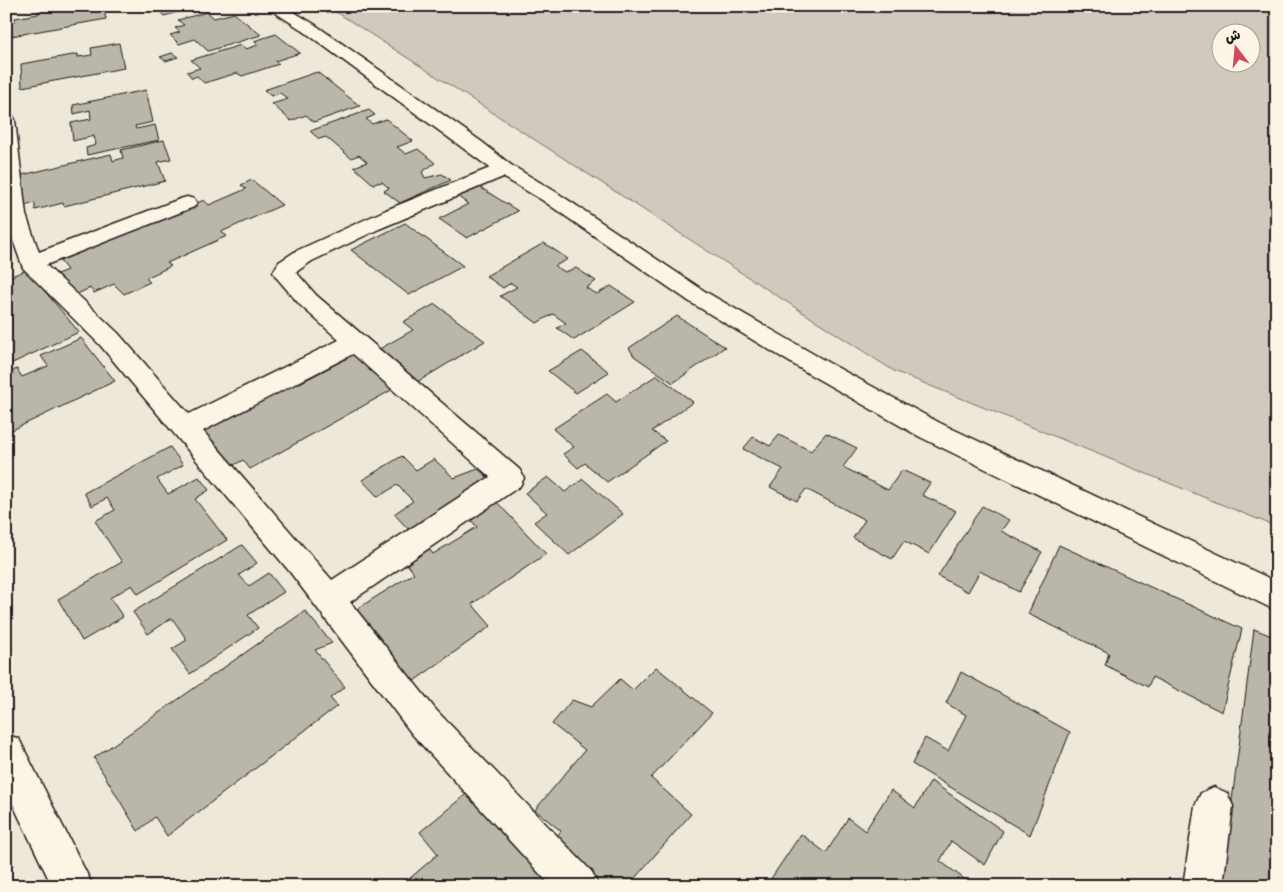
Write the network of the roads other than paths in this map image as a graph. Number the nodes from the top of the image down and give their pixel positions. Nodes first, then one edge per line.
1 (273, 6) edge
2 (6, 120) edge
3 (504, 169) junction
4 (187, 203) dead end
5 (31, 263) junction
6 (356, 342) junction
7 (185, 428) junction
8 (1277, 598) edge
9 (329, 600) junction
10 (6, 751) edge
11 (1214, 806) dead end
12 (73, 886) edge
13 (578, 886) edge
14 (1203, 886) edge

1 - 3 street
2 - 5 street
3 - 6 street
3 - 8 street
4 - 5 street
5 - 7 street
6 - 7 street
6 - 9 street
7 - 9 street
9 - 13 street
10 - 12 street
11 - 14 street

